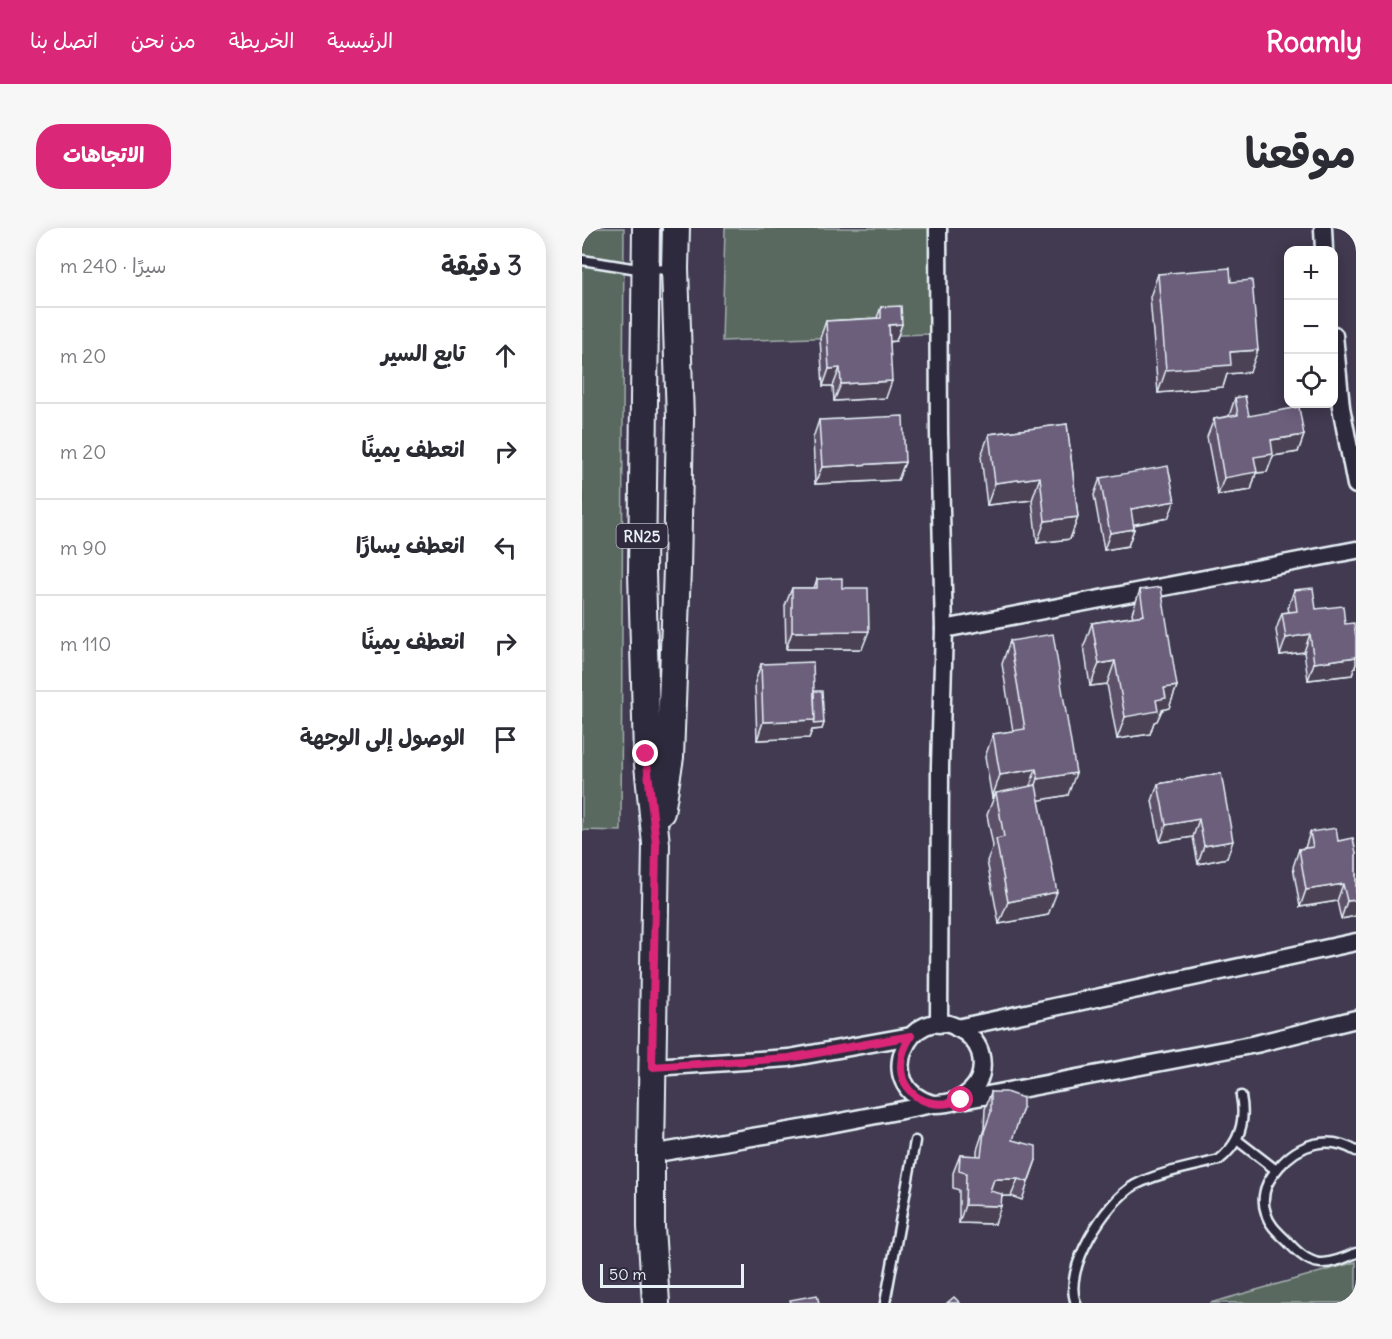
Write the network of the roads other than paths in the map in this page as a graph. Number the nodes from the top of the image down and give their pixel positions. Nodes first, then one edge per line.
1 (646, 228) edge
2 (676, 228) edge
3 (938, 228) edge
4 (1323, 228) edge
5 (1324, 246) edge
6 (582, 260) edge
7 (675, 268) junction
8 (644, 270) junction
9 (1336, 354) edge
10 (1356, 485) edge
11 (1356, 550) edge
12 (944, 629) junction
13 (656, 844) junction
14 (1356, 942) edge
15 (1356, 1019) edge
16 (939, 1024) junction
17 (957, 1028) junction
18 (911, 1036) junction
19 (652, 1067) junction
20 (1241, 1096) dead end
21 (961, 1100) junction
22 (933, 1104) junction
23 (1237, 1140) junction
24 (915, 1141) dead end
25 (1356, 1150) edge
26 (651, 1154) junction
27 (1276, 1170) junction
28 (1356, 1253) edge
29 (656, 1303) edge
30 (885, 1303) edge
31 (1076, 1303) edge

1 - 8 main road, RN25
2 - 7 main road, RN25
3 - 12 street
4 - 5 street
6 - 8 lane
7 - 8 lane
7 - 13 main road, RN25
8 - 13 main road, RN25
9 - 10 street
11 - 12 street
12 - 16 street
13 - 19 main road, RN25
14 - 17 street
15 - 21 street
16 - 17 street
16 - 18 street
17 - 21 street
18 - 19 street
18 - 22 street
19 - 26 main road, RN25
20 - 23 lane
21 - 22 street
22 - 26 street
23 - 27 lane
23 - 31 lane
24 - 30 lane
25 - 27 lane
26 - 29 main road, RN25
27 - 28 lane

